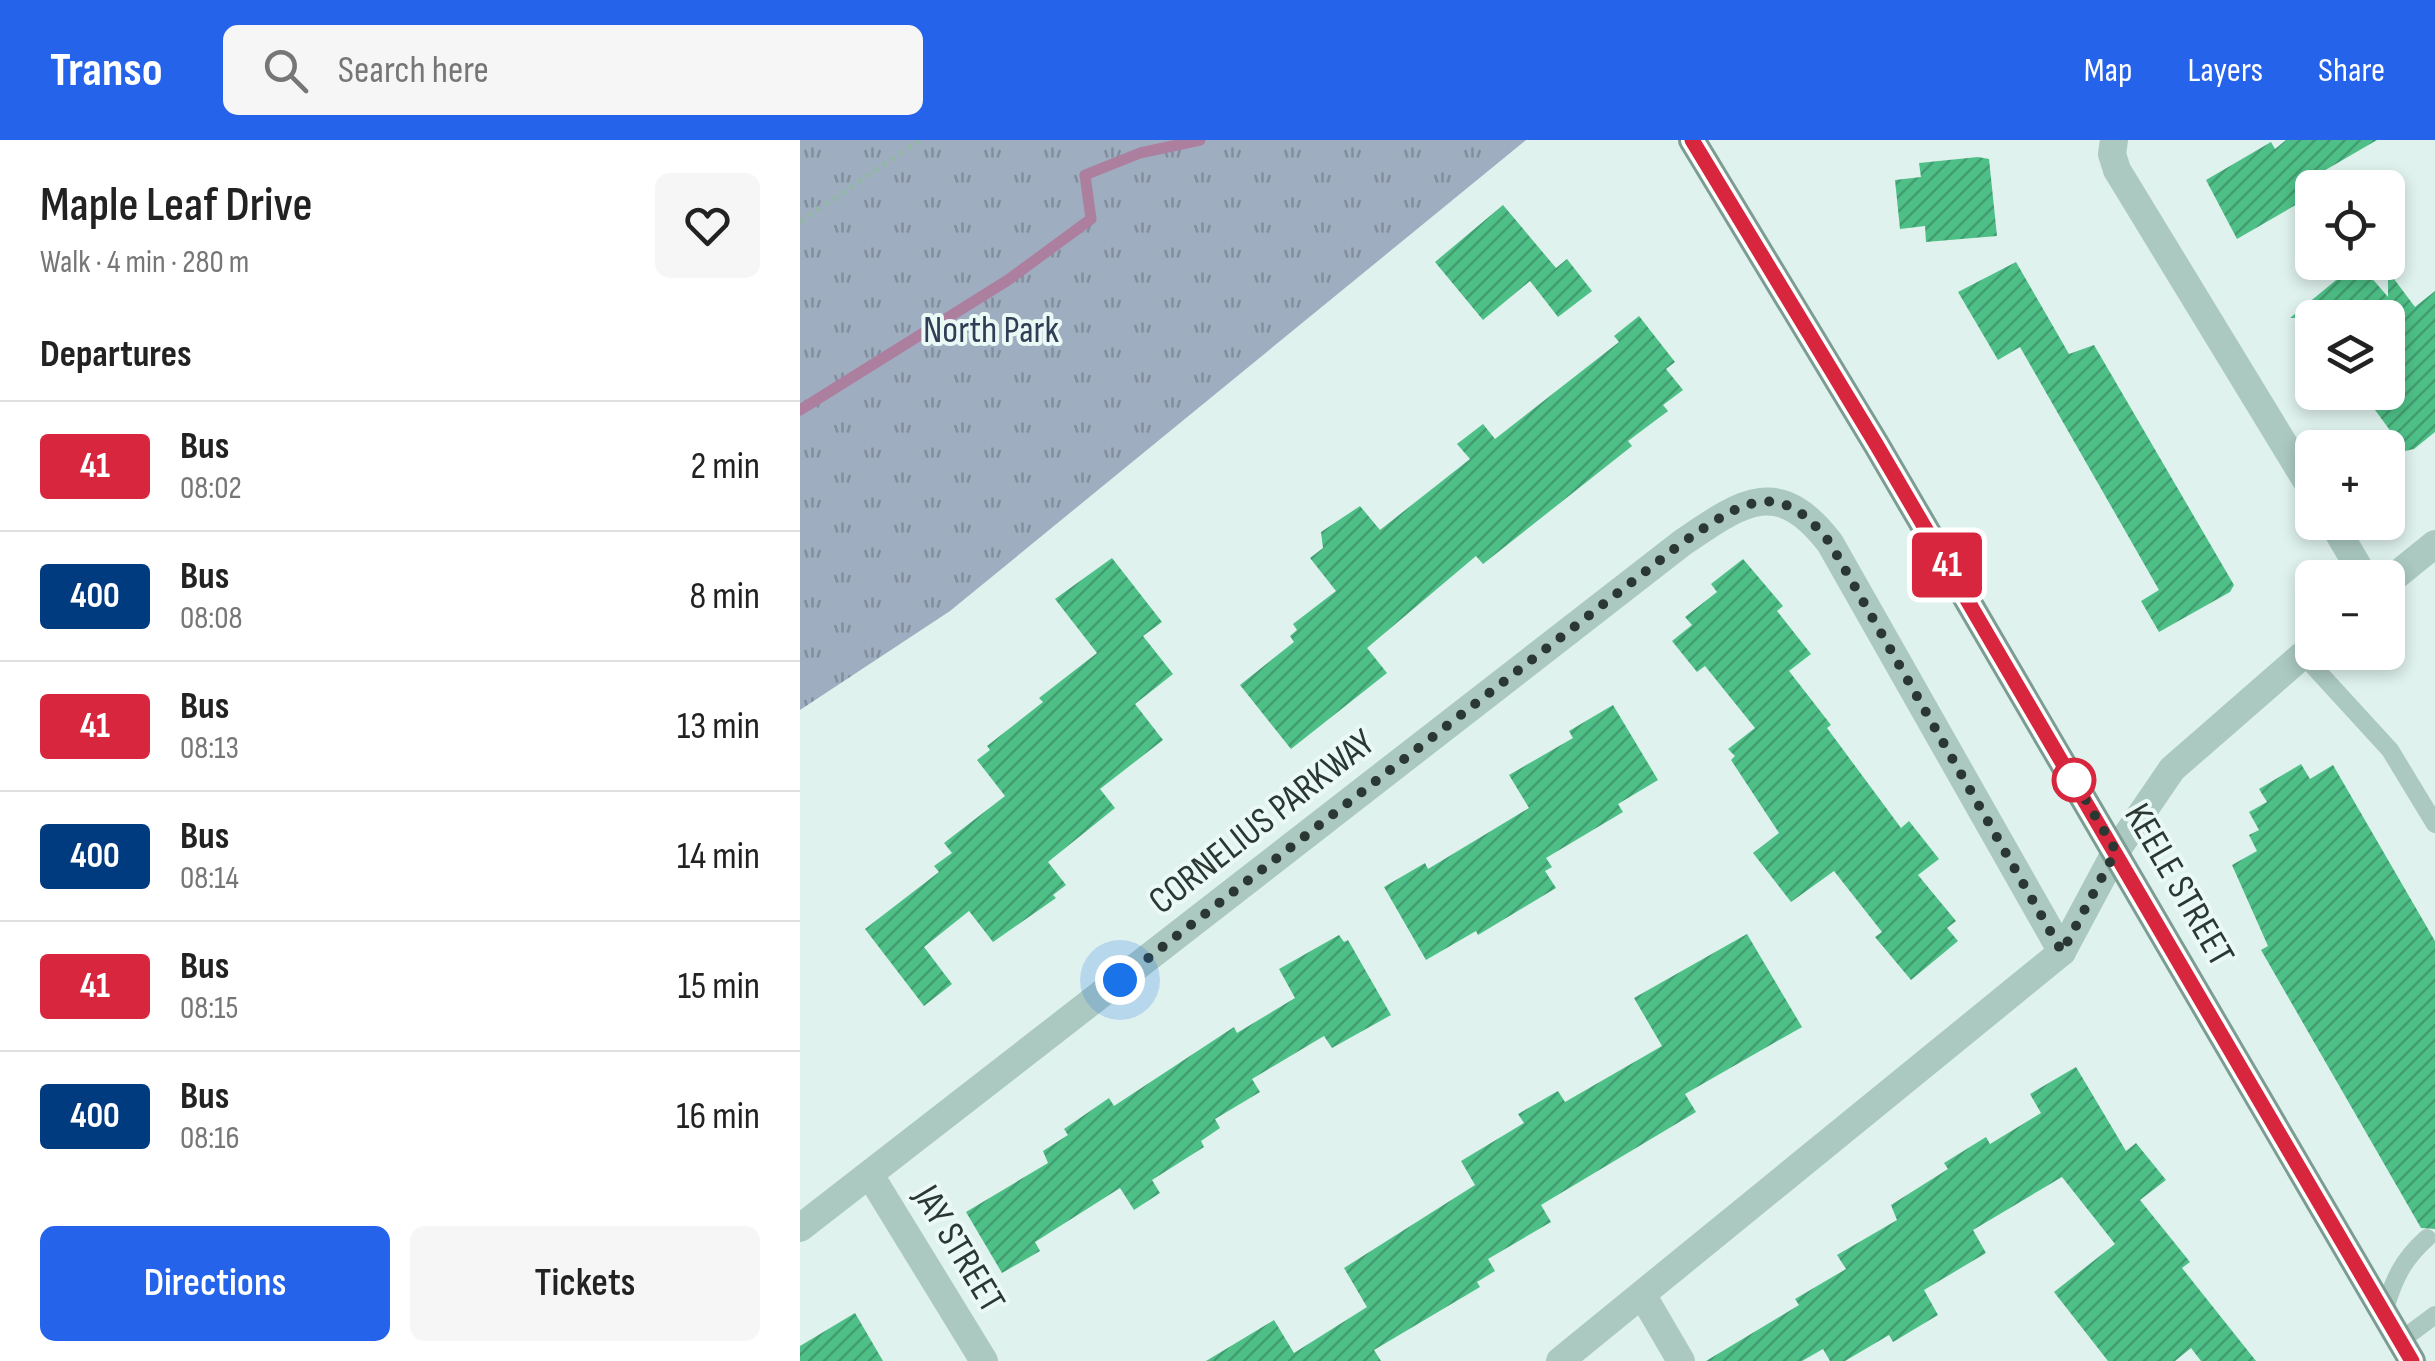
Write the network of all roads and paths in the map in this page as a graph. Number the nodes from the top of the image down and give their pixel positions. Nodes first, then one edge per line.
1 (920, 140) edge
2 (1692, 140) edge
3 (2114, 140) edge
4 (800, 222) edge
5 (2295, 462) edge
6 (2435, 544) edge
7 (2405, 568) edge
8 (2295, 662) edge
9 (2324, 670) edge
10 (2435, 824) edge
11 (2116, 851) junction
12 (2062, 952) junction
13 (870, 1175) junction
14 (800, 1228) edge
15 (2427, 1238) dead end
16 (1644, 1296) junction
17 (2384, 1312) junction
18 (2435, 1315) edge
19 (2406, 1351) edge
20 (984, 1361) edge
21 (1560, 1361) edge
22 (1681, 1361) edge

1 - 4 path
2 - 11 main road, KEELE STREET
3 - 5 street
6 - 7 street
8 - 11 street
9 - 10 lane
11 - 12 street
11 - 17 main road, KEELE STREET
12 - 13 street, CORNELIUS PARKWAY
12 - 16 street
13 - 14 street, CORNELIUS PARKWAY
13 - 20 street, JAY STREET
15 - 17 lane
16 - 21 street
16 - 22 street
17 - 19 main road, KEELE STREET
18 - 19 lane

